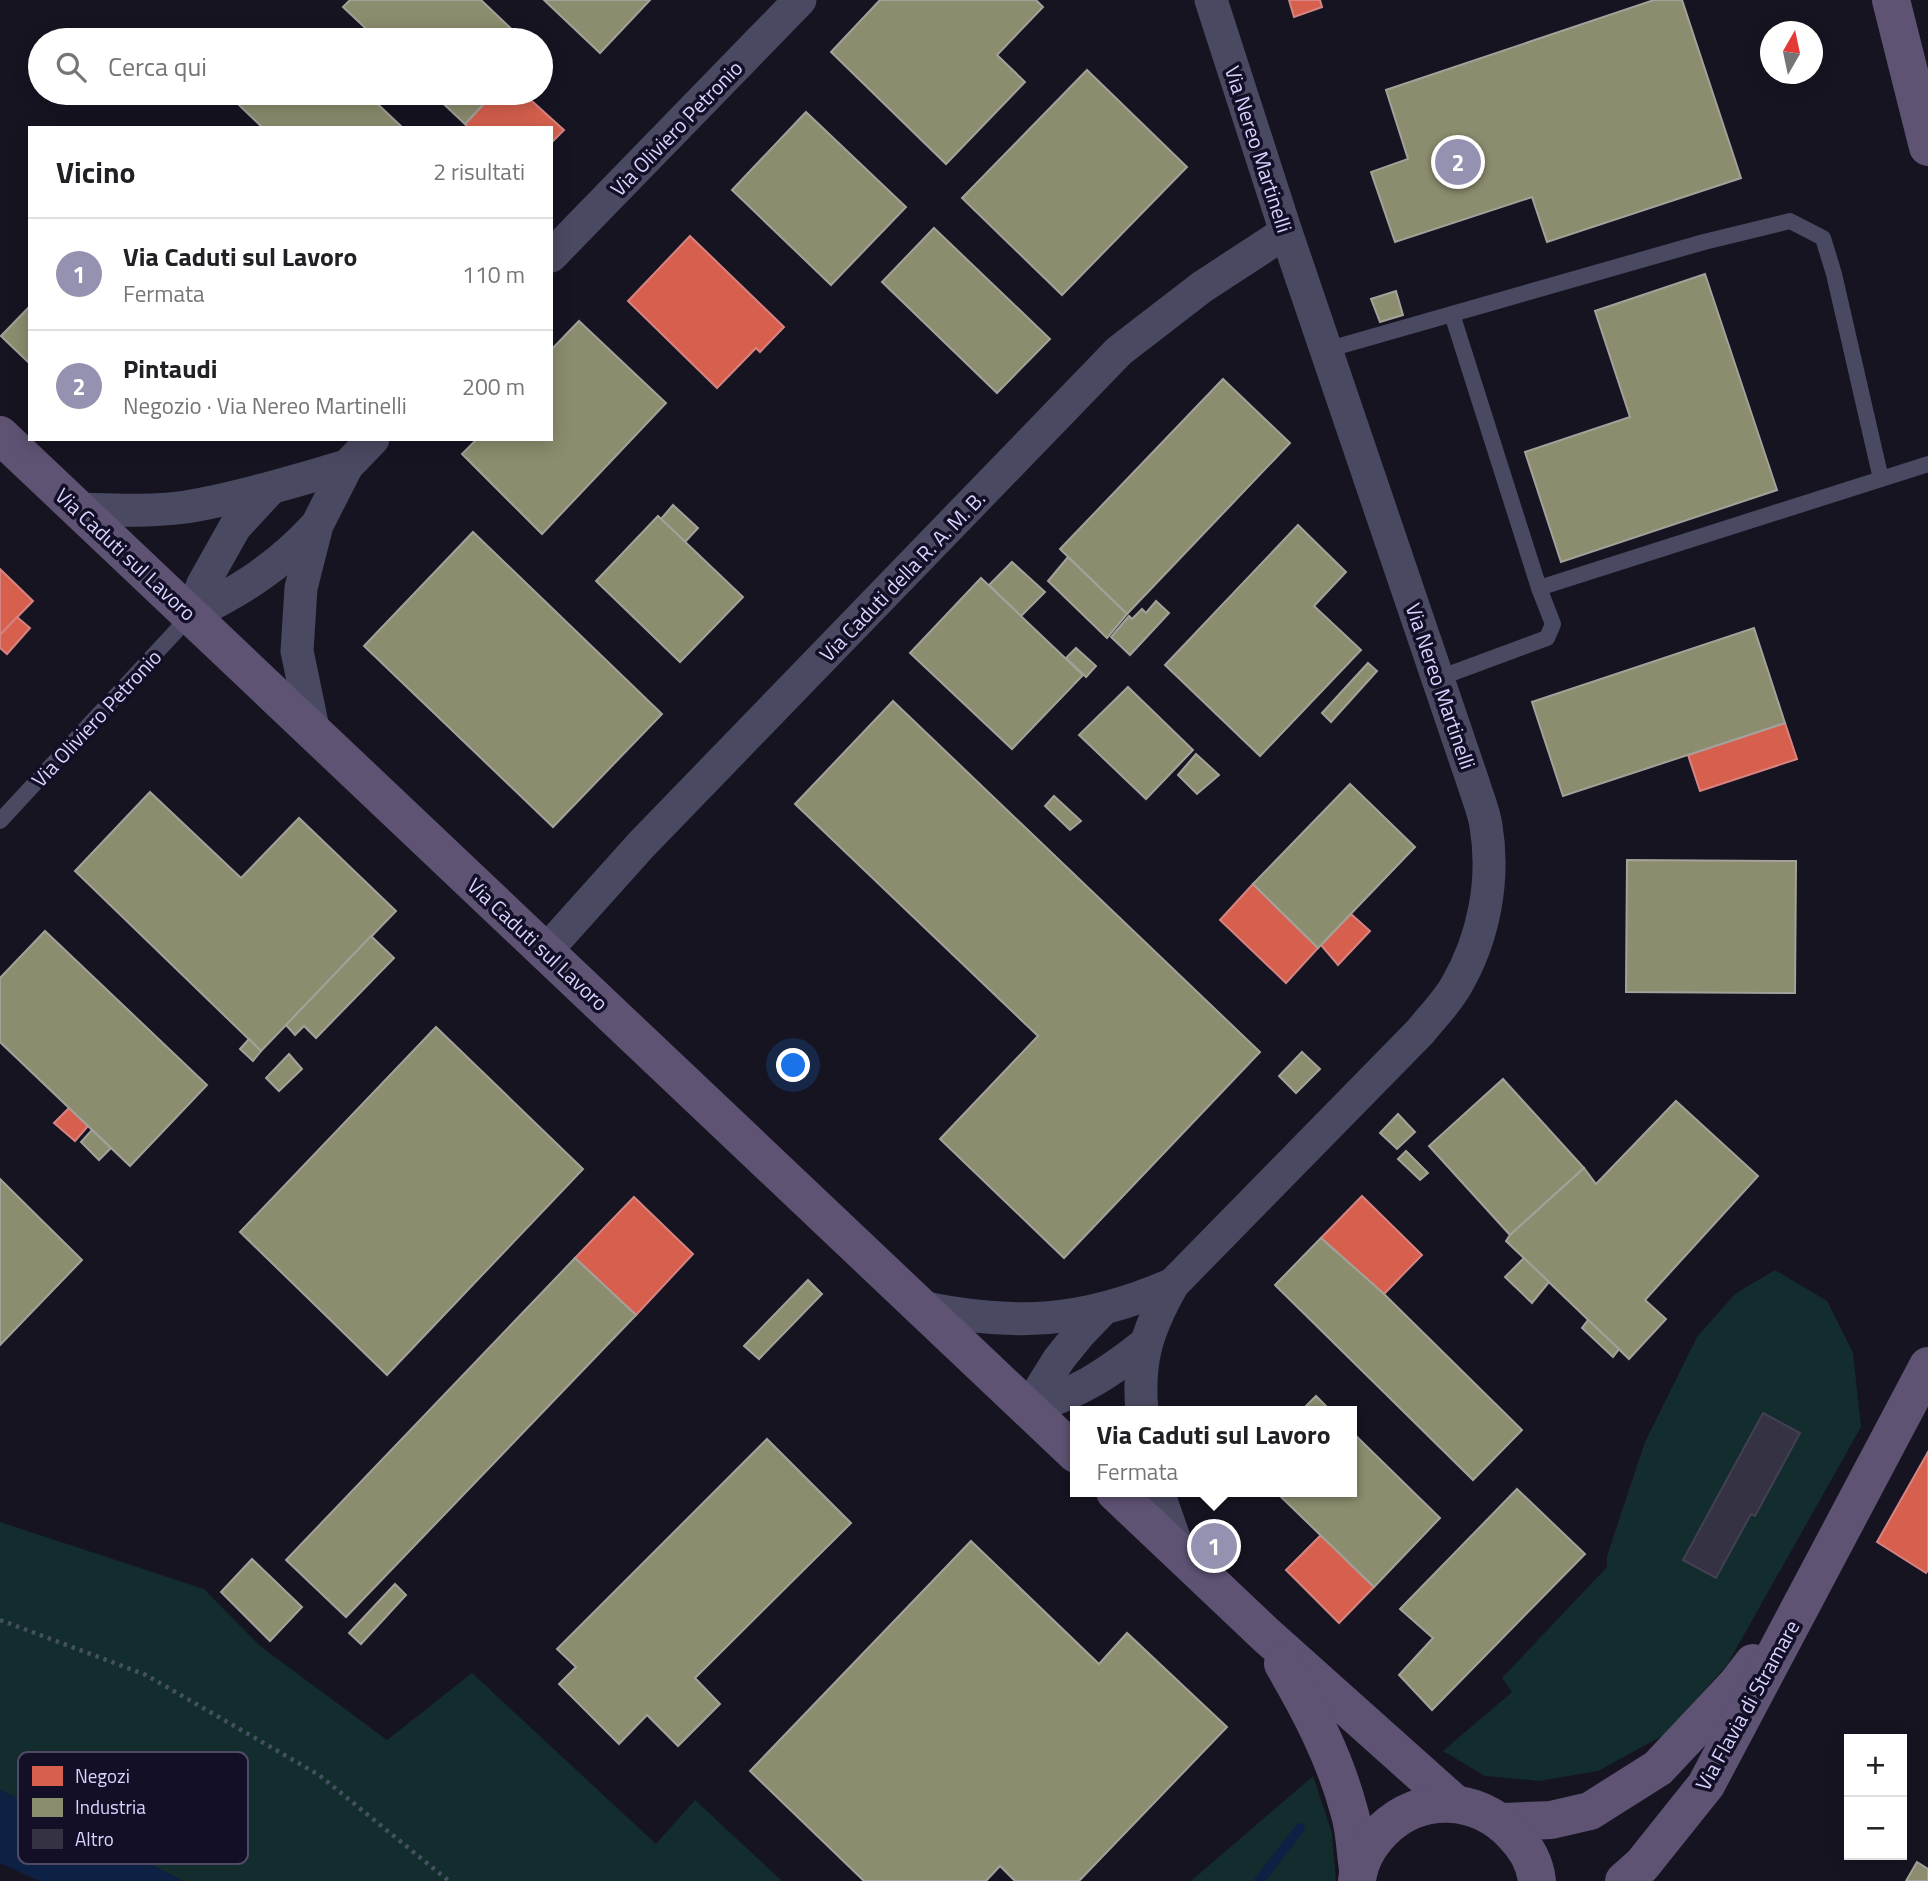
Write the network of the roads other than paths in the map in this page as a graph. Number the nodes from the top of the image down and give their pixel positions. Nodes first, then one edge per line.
1 (800, 0) edge
2 (1211, 0) edge
3 (1891, 0) edge
4 (1928, 146) edge
5 (1286, 232) junction
6 (553, 254) edge
7 (1452, 314) junction
8 (1326, 350) junction
9 (0, 435) edge
10 (371, 441) edge
11 (1928, 464) edge
12 (347, 466) junction
13 (1881, 479) junction
14 (271, 488) junction
15 (78, 509) junction
16 (317, 525) junction
17 (1539, 588) junction
18 (191, 615) junction
19 (1438, 678) junction
20 (314, 733) junction
21 (0, 821) edge
22 (545, 952) junction
23 (1173, 1284) junction
24 (920, 1307) junction
25 (1103, 1309) junction
26 (1145, 1344) junction
27 (1928, 1366) edge
28 (1142, 1406) edge
29 (1028, 1409) junction
30 (1070, 1448) edge
31 (1120, 1497) edge
32 (1160, 1497) edge
33 (1179, 1552) junction
34 (1810, 1590) junction
35 (1266, 1634) junction
36 (1454, 1804) junction
37 (1503, 1822) junction
38 (1357, 1875) edge
39 (1537, 1881) edge
40 (1624, 1881) edge

1 - 6 street, Via Oliviero Petronio
2 - 5 street, Via Nereo Martinelli
3 - 4 main road
5 - 8 street, Via Nereo Martinelli
5 - 22 street, Via Caduti della R. A. M. B.
7 - 8 lane
7 - 13 lane
7 - 17 lane
8 - 19 street, Via Nereo Martinelli
9 - 15 main road, Via Caduti sul Lavoro
10 - 12 street, Via Oliviero Petronio
11 - 13 lane
12 - 14 street, Via Oliviero Petronio
12 - 16 street, Via Oliviero Petronio
13 - 17 lane
14 - 15 street, Via Oliviero Petronio
14 - 18 street, Via Oliviero Petronio
15 - 18 main road, Via Caduti sul Lavoro
16 - 18 street, Via Oliviero Petronio
16 - 20 street, Via Oliviero Petronio
17 - 19 lane
18 - 20 main road, Via Caduti sul Lavoro
18 - 21 lane, Via Oliviero Petronio
19 - 23 street, Via Nereo Martinelli
20 - 22 main road, Via Caduti sul Lavoro
22 - 24 main road, Via Caduti sul Lavoro
23 - 25 street, Via Nereo Martinelli
23 - 26 street, Via Nereo Martinelli
24 - 25 street, Via Nereo Martinelli
24 - 29 main road, Via Caduti sul Lavoro
25 - 29 street
26 - 28 street, Via Nereo Martinelli
26 - 29 street
27 - 34 main road, Via Flavia di Stramare
29 - 30 main road, Via Caduti sul Lavoro
31 - 33 main road
32 - 33 street
33 - 35 main road
34 - 37 main road, Via Flavia di Stramare
34 - 40 main road, Via Flavia di Stramare
35 - 36 main road
35 - 38 main road
36 - 37 main road, Via Flavia di Stramare
36 - 38 main road, Via Flavia di Stramare
37 - 39 main road, Via Flavia di Stramare

